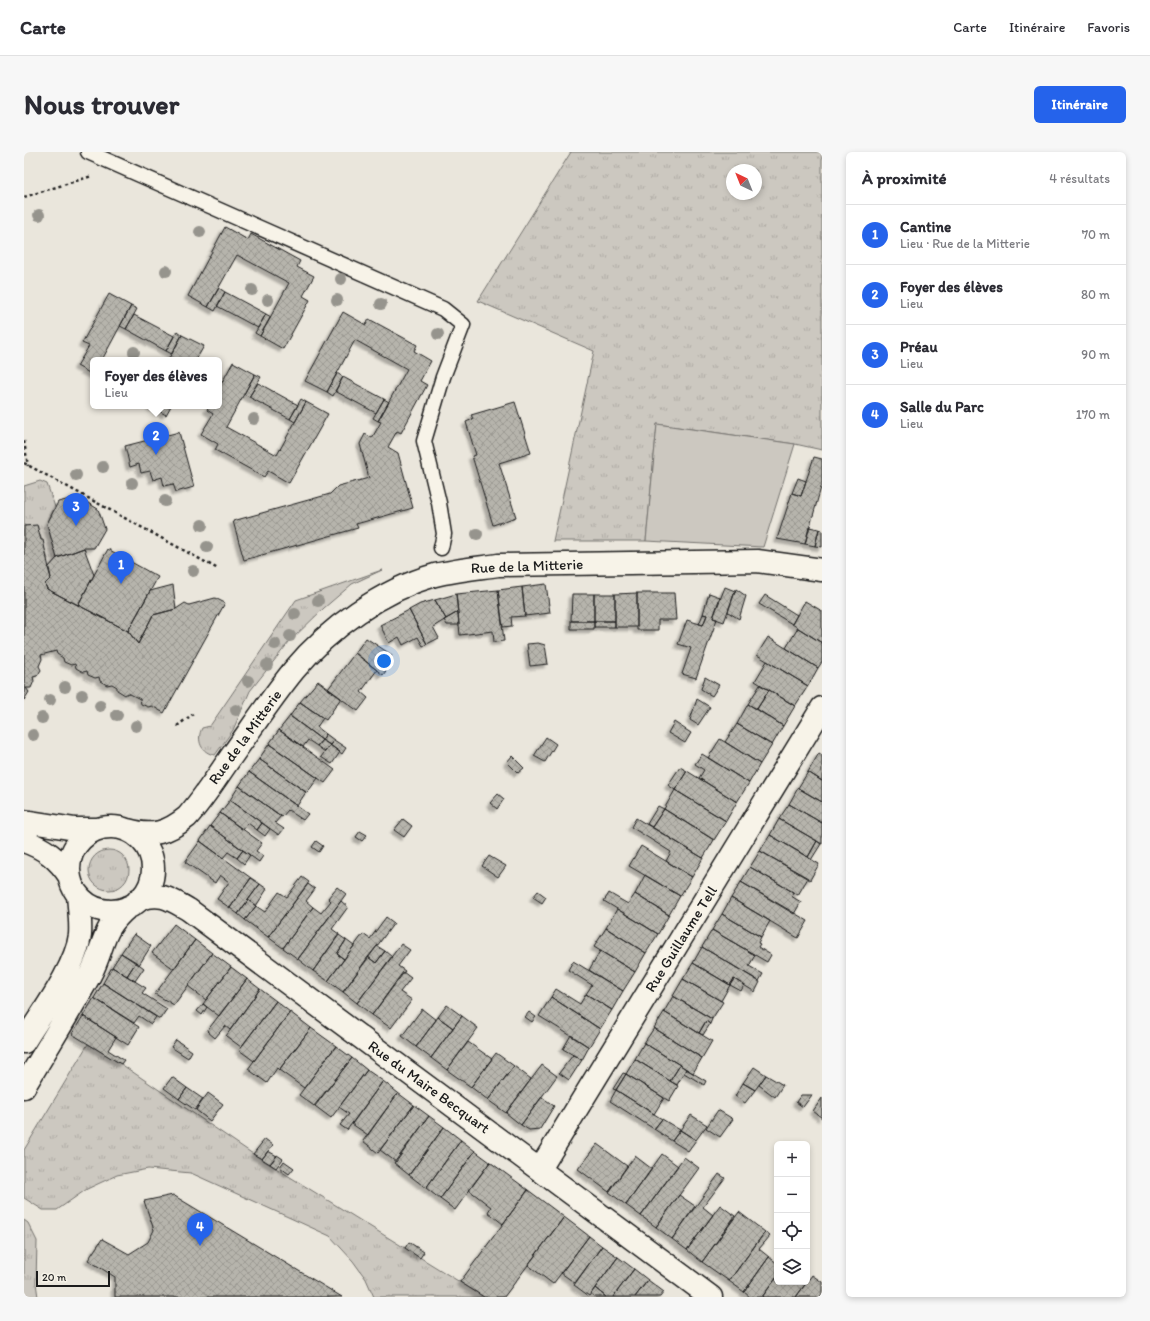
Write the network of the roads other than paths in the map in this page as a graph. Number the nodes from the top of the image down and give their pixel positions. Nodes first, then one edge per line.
1 (88, 152) edge
2 (441, 548) dead end
3 (822, 570) edge
4 (822, 708) edge
5 (24, 821) edge
6 (97, 829) junction
7 (128, 830) junction
8 (24, 841) edge
9 (74, 886) junction
10 (134, 903) junction
11 (24, 1042) edge
12 (24, 1087) edge
13 (540, 1169) junction
14 (711, 1297) edge

1 - 2 lane
3 - 7 street, Rue de la Mitterie
4 - 13 street, Rue Guillaume Tell
5 - 6 street
6 - 7 street
6 - 9 street
7 - 10 street
8 - 9 street
9 - 10 street
9 - 11 street
10 - 12 street
10 - 13 street, Rue du Maire Becquart
13 - 14 street, Rue du Maire Becquart

